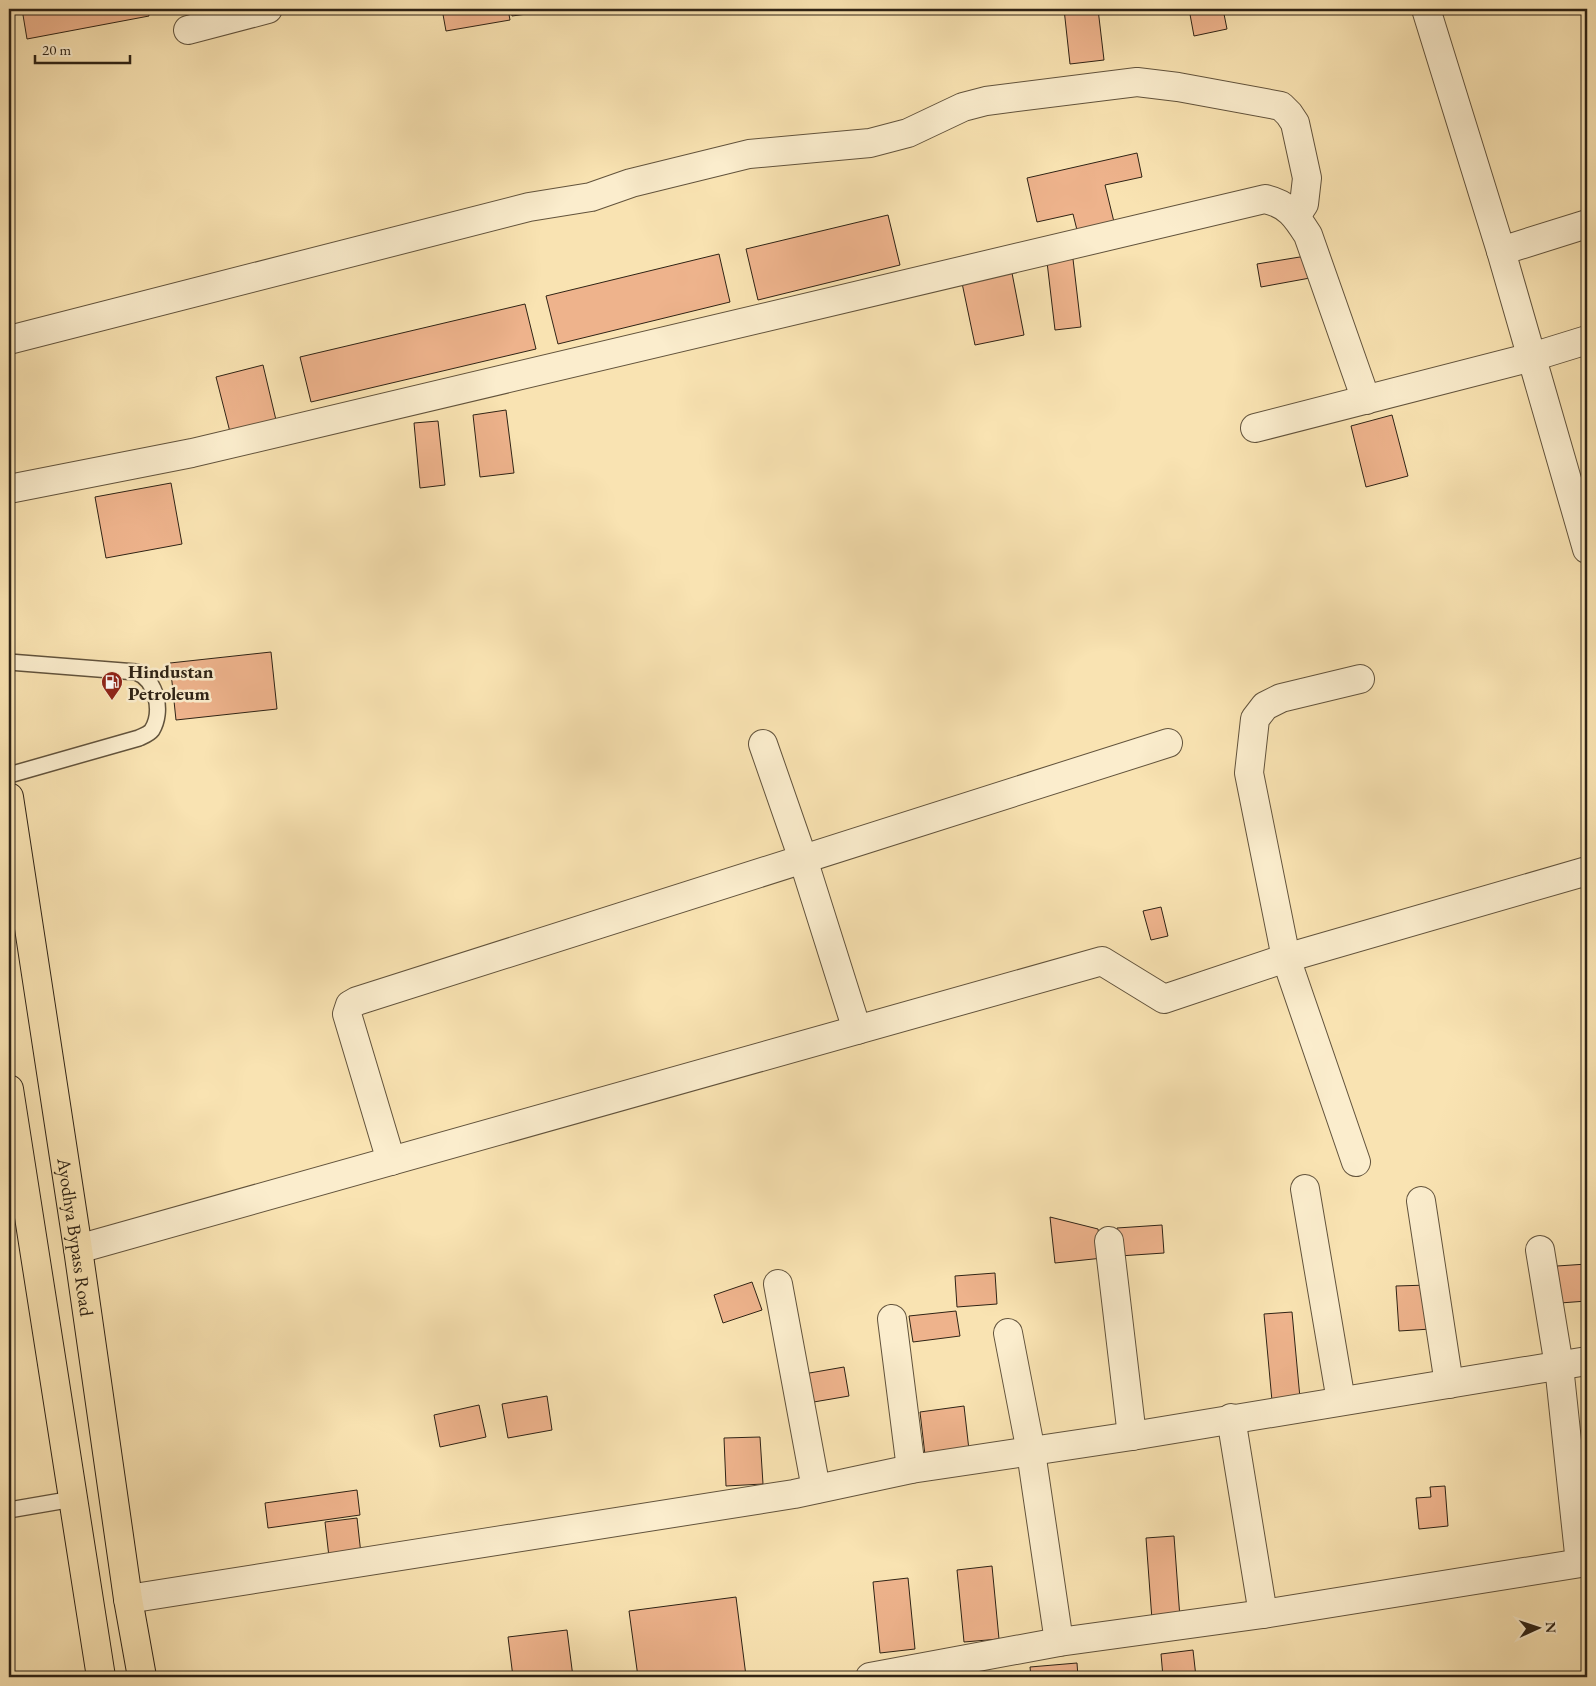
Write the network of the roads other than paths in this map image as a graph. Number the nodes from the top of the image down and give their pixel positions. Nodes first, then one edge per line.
1 (268, 9) edge
2 (1426, 9) edge
3 (188, 30) dead end
4 (1296, 216) junction
5 (1587, 224) edge
6 (1501, 251) junction
7 (9, 340) edge
8 (1587, 340) edge
9 (1532, 356) junction
10 (1366, 400) junction
11 (1255, 428) dead end
12 (9, 489) edge
13 (1587, 549) edge
14 (9, 662) edge
15 (1360, 679) dead end
16 (1168, 743) dead end
17 (763, 744) dead end
18 (9, 775) edge
19 (9, 798) edge
20 (803, 859) junction
21 (1587, 871) edge
22 (1286, 958) junction
23 (857, 1030) junction
24 (9, 1089) edge
25 (391, 1161) junction
26 (1356, 1162) dead end
27 (1305, 1189) dead end
28 (1421, 1200) dead end
29 (1109, 1241) dead end
30 (78, 1249) junction
31 (1540, 1250) dead end
32 (778, 1284) dead end
33 (892, 1318) dead end
34 (1008, 1333) dead end
35 (1587, 1361) edge
36 (1559, 1366) junction
37 (1449, 1384) junction
38 (1341, 1401) junction
39 (1231, 1418) junction
40 (1132, 1436) junction
41 (1031, 1452) junction
42 (911, 1469) junction
43 (816, 1490) junction
44 (73, 1499) junction
45 (9, 1510) edge
46 (1584, 1562) edge
47 (128, 1599) junction
48 (1263, 1614) junction
49 (1059, 1642) junction
50 (101, 1677) edge
51 (142, 1677) edge
52 (870, 1677) edge

1 - 3 street
2 - 6 street
4 - 7 street
4 - 10 street
4 - 12 street
5 - 6 street
6 - 9 street
8 - 9 street
9 - 10 street
9 - 13 street
10 - 11 street
14 - 18 lane
15 - 22 street
16 - 20 street
17 - 20 street
19 - 30 main road, Ayodhya Bypass Road
20 - 23 street
20 - 25 street
21 - 22 street
22 - 23 street
22 - 26 street
23 - 25 street
24 - 44 main road
25 - 30 street
27 - 38 street
28 - 37 street
29 - 40 street
30 - 47 main road, Ayodhya Bypass Road
31 - 36 street
32 - 43 street
33 - 42 street
34 - 41 street
35 - 36 street
36 - 37 street
36 - 46 street
37 - 38 street
38 - 39 street
39 - 40 street
39 - 48 street
40 - 41 street
41 - 42 street
41 - 49 street
42 - 43 street
43 - 47 street
44 - 45 lane
44 - 50 main road
46 - 48 street
47 - 51 main road, Ayodhya Bypass Road
48 - 49 street
49 - 52 street

